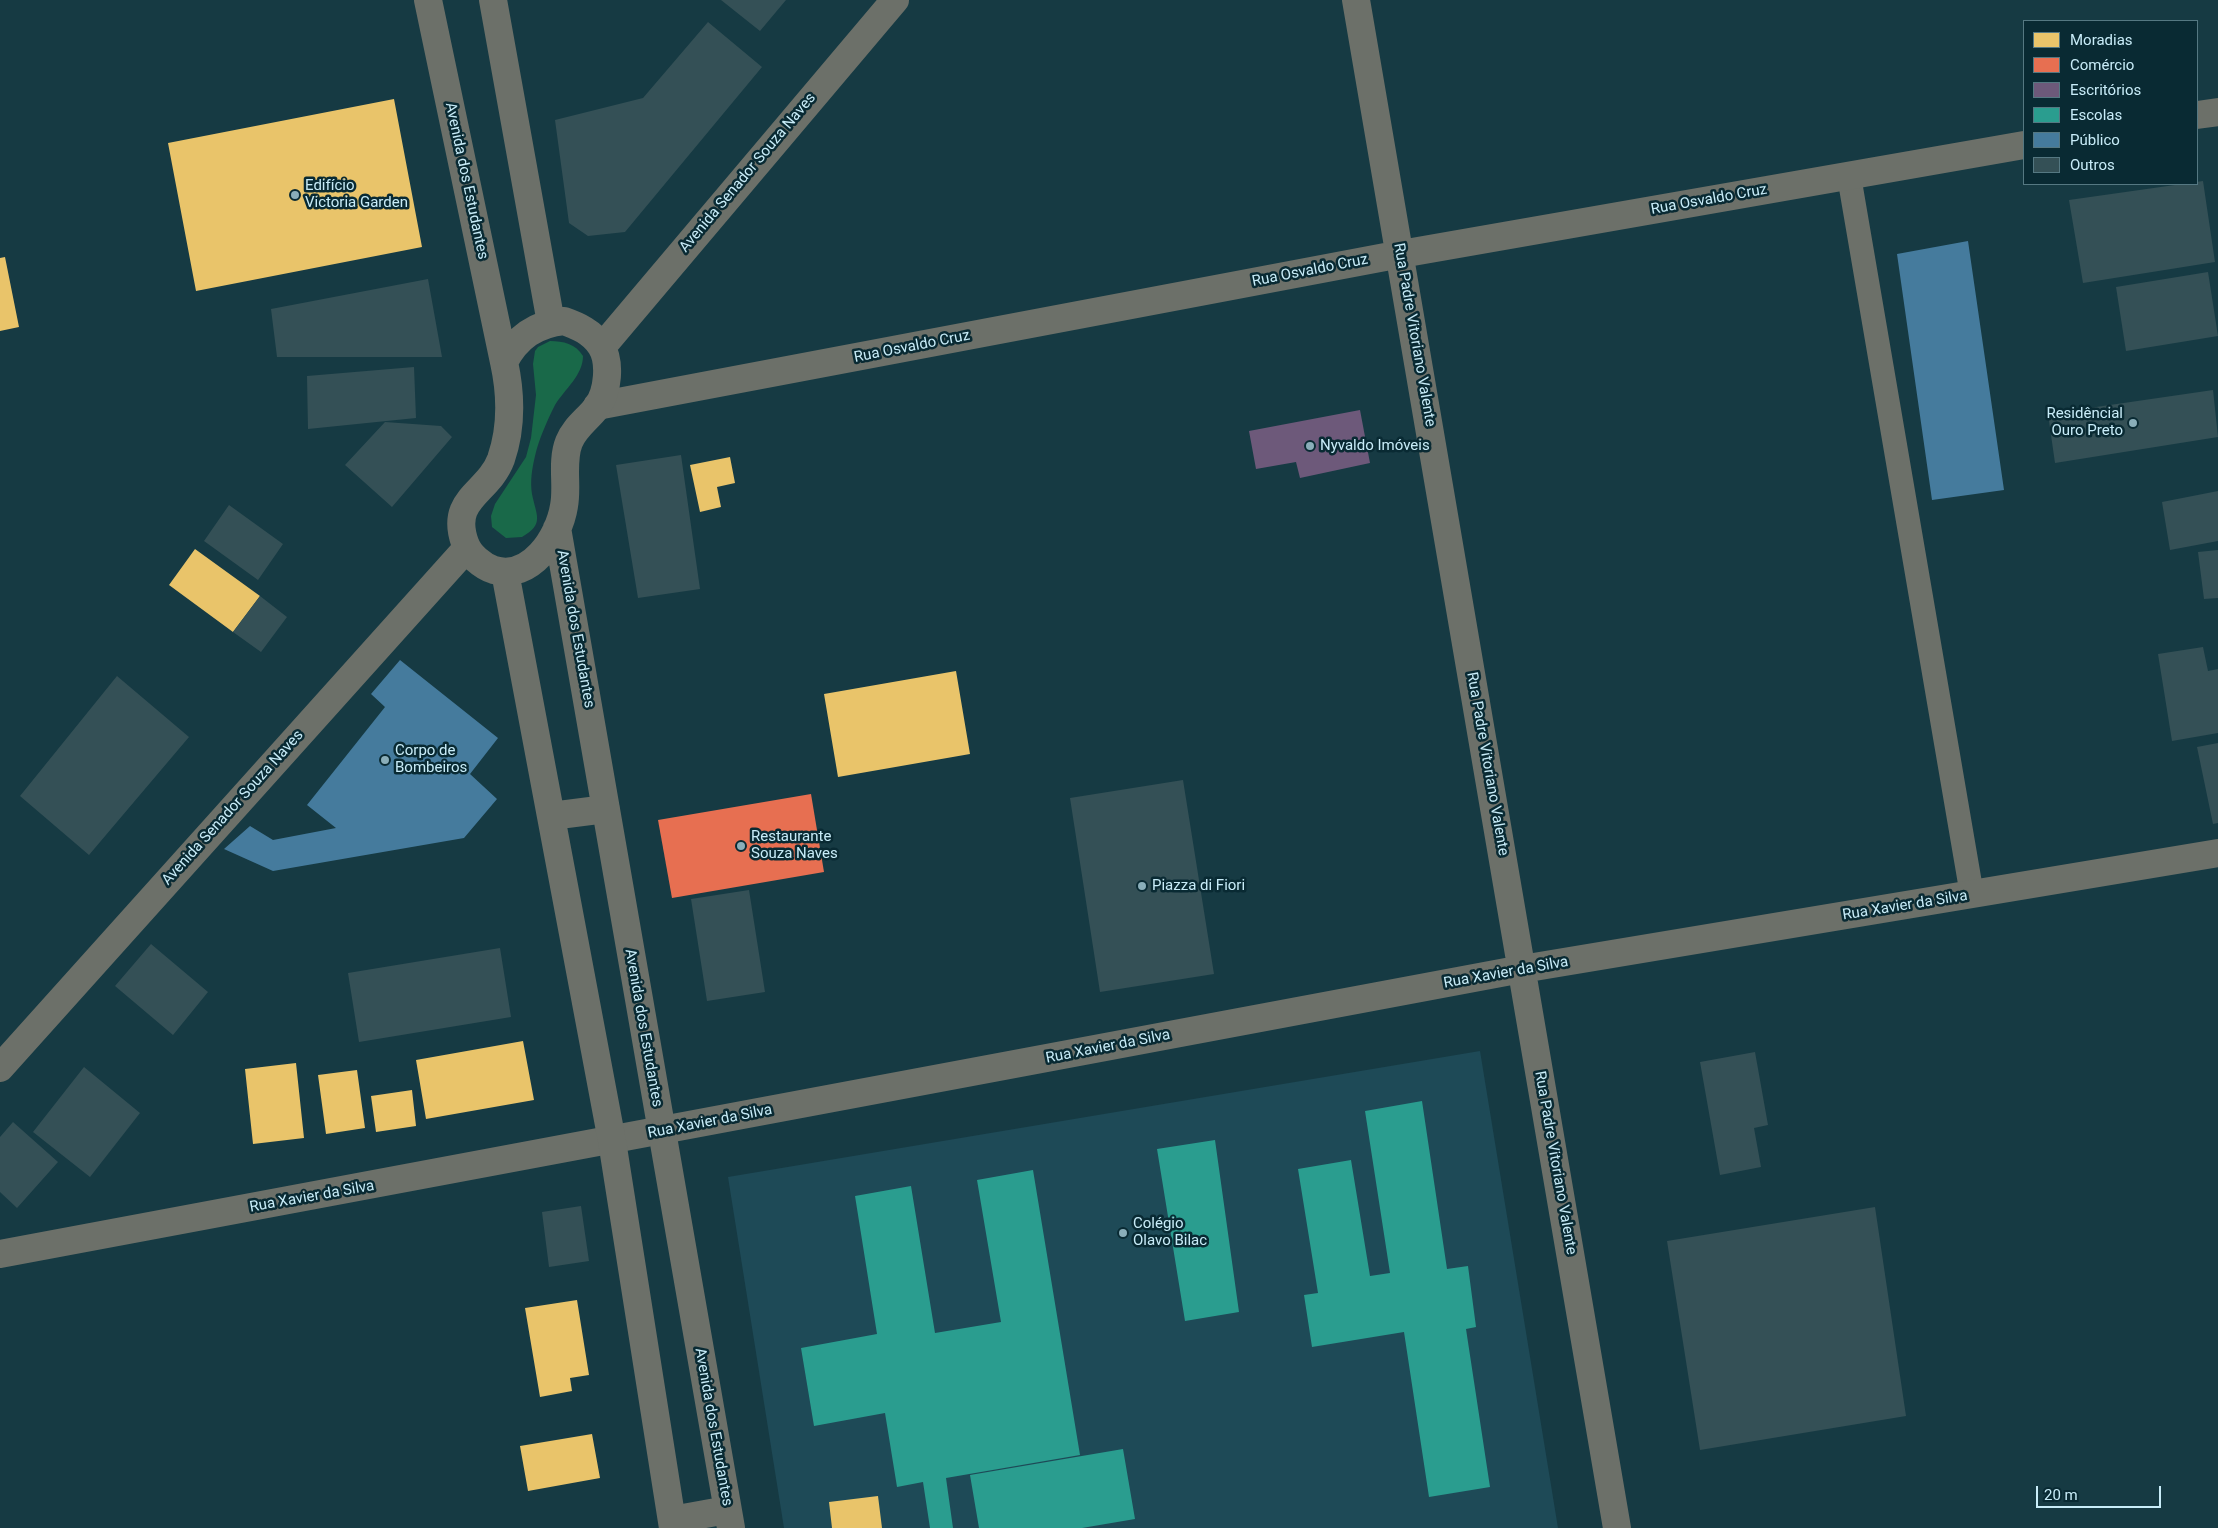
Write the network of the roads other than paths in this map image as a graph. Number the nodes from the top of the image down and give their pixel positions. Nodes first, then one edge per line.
1 (428, 0) edge
2 (493, 0) edge
3 (895, 0) edge
4 (1356, 0) edge
5 (2218, 112) edge
6 (2198, 115) edge
7 (2023, 145) edge
8 (1849, 176) junction
9 (1401, 254) junction
10 (551, 322) junction
11 (602, 347) junction
12 (504, 362) junction
13 (597, 406) junction
14 (558, 528) junction
15 (467, 548) junction
16 (505, 572) junction
17 (606, 810) junction
18 (551, 816) junction
19 (2218, 853) edge
20 (1972, 894) junction
21 (1522, 969) junction
22 (0, 1068) edge
23 (660, 1131) junction
24 (612, 1141) junction
25 (0, 1254) edge
26 (729, 1519) edge
27 (673, 1524) edge
28 (1616, 1528) edge

1 - 12 street, Avenida dos Estudantes
2 - 10 street
3 - 11 street, Avenida Senador Souza Naves
4 - 9 street, Rua Padre Vitoriano Valente
5 - 6 street
7 - 8 street, Rua Osvaldo Cruz
8 - 9 street, Rua Osvaldo Cruz
8 - 20 lane
9 - 13 street, Rua Osvaldo Cruz
9 - 21 street, Rua Padre Vitoriano Valente
10 - 11 street
10 - 12 street
11 - 13 street
12 - 15 street, Avenida dos Estudantes
13 - 14 street
14 - 16 street
14 - 17 street, Avenida dos Estudantes
15 - 16 street
15 - 22 street, Avenida Senador Souza Naves
16 - 18 street
17 - 18 street
17 - 23 street, Avenida dos Estudantes
18 - 24 street
19 - 20 street, Rua Xavier da Silva
20 - 21 street, Rua Xavier da Silva
21 - 23 street, Rua Xavier da Silva
21 - 28 street, Rua Padre Vitoriano Valente
23 - 24 street, Rua Xavier da Silva
23 - 26 street, Avenida dos Estudantes
24 - 25 street, Rua Xavier da Silva
24 - 27 street
26 - 27 street

